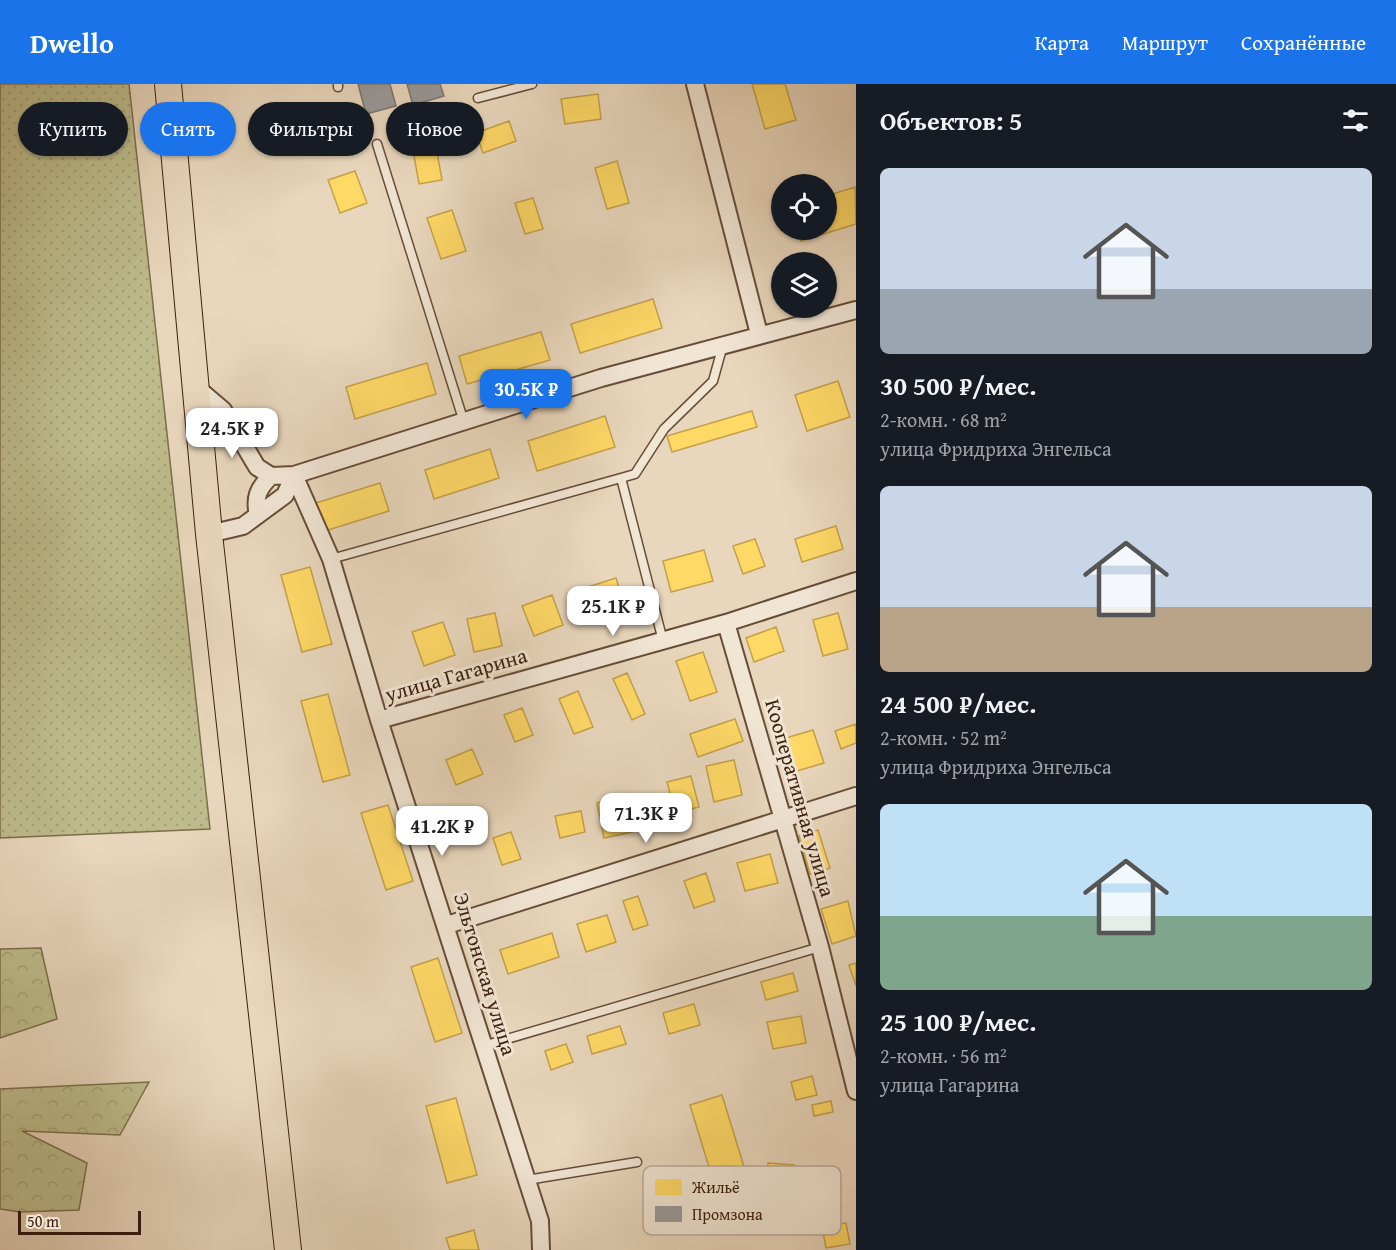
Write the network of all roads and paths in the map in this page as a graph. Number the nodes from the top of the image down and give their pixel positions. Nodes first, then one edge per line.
1 (168, 84) edge
2 (532, 84) edge
3 (694, 84) edge
4 (478, 98) dead end
5 (377, 144) dead end
6 (856, 310) edge
7 (759, 334) junction
8 (724, 345) junction
9 (196, 387) junction
10 (463, 419) junction
11 (294, 475) junction
12 (271, 476) junction
13 (621, 478) junction
14 (258, 515) junction
15 (209, 534) junction
16 (331, 559) junction
17 (856, 581) edge
18 (726, 623) junction
19 (663, 641) junction
20 (379, 720) junction
21 (856, 796) edge
22 (783, 820) junction
23 (447, 925) junction
24 (820, 947) junction
25 (483, 1046) junction
26 (856, 1091) edge
27 (637, 1162) dead end
28 (527, 1179) junction
29 (288, 1250) edge
30 (541, 1250) edge

1 - 9 main road
2 - 4 lane
3 - 7 street
5 - 10 lane
6 - 7 street
7 - 8 street
8 - 10 street
8 - 13 lane
9 - 12 street
9 - 15 main road
10 - 11 street
11 - 12 street
11 - 14 street
11 - 16 street, Эльтонская улица
12 - 14 street
13 - 16 lane
13 - 19 lane
14 - 15 street
15 - 29 main road
16 - 20 street, Эльтонская улица
17 - 18 street, улица Гагарина
18 - 19 street, улица Гагарина
18 - 22 street, Кооперативная улица
19 - 20 street, улица Гагарина
20 - 23 street, Эльтонская улица
21 - 22 street
22 - 23 street
22 - 24 street, Кооперативная улица
23 - 25 street, Эльтонская улица
24 - 25 lane
24 - 26 street, Кооперативная улица
25 - 28 street, Эльтонская улица
27 - 28 lane
28 - 30 street, Эльтонская улица

